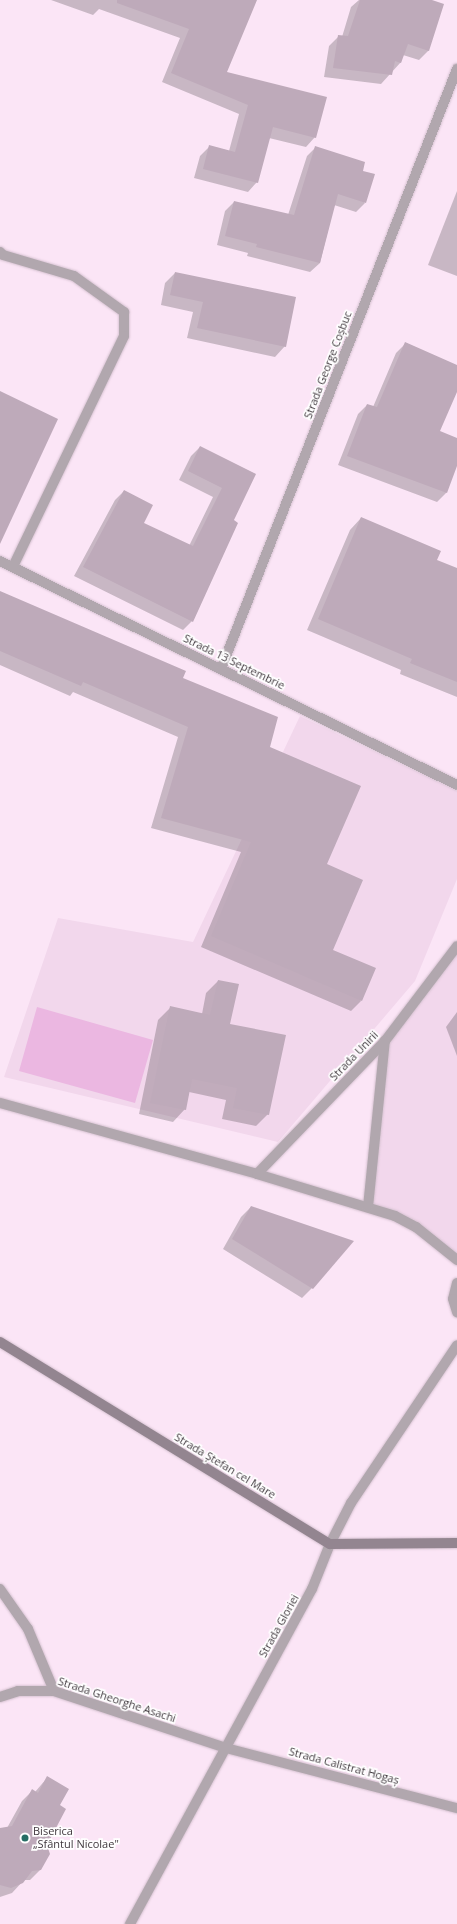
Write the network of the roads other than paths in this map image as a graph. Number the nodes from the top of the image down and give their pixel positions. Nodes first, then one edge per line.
1 (457, 69) edge
2 (0, 252) edge
3 (0, 561) edge
4 (13, 567) junction
5 (221, 669) junction
6 (457, 784) edge
7 (457, 946) edge
8 (385, 1041) junction
9 (0, 1103) edge
10 (257, 1174) junction
11 (368, 1207) junction
12 (457, 1260) edge
13 (457, 1283) edge
14 (457, 1312) edge
15 (0, 1342) edge
16 (457, 1345) edge
17 (330, 1544) junction
18 (457, 1544) edge
19 (0, 1589) edge
20 (54, 1691) junction
21 (0, 1697) edge
22 (226, 1748) junction
23 (457, 1808) edge
24 (130, 1924) edge

1 - 5 street, Strada George Coșbuc
2 - 4 street
3 - 4 street, Strada 13 Septembrie
4 - 5 street, Strada 13 Septembrie
5 - 6 street, Strada 13 Septembrie
7 - 8 street, Strada Unirii
8 - 10 street, Strada Unirii
8 - 11 street
9 - 10 street
10 - 11 street
11 - 12 street
13 - 14 street
15 - 17 street, Strada Ștefan cel Mare
16 - 17 street, Strada Gloriei
17 - 18 street
17 - 22 street, Strada Gloriei
19 - 20 street
20 - 21 street, Strada Gheorghe Asachi
20 - 22 street, Strada Gheorghe Asachi
22 - 23 street, Strada Calistrat Hogaș
22 - 24 street, Strada Gloriei

